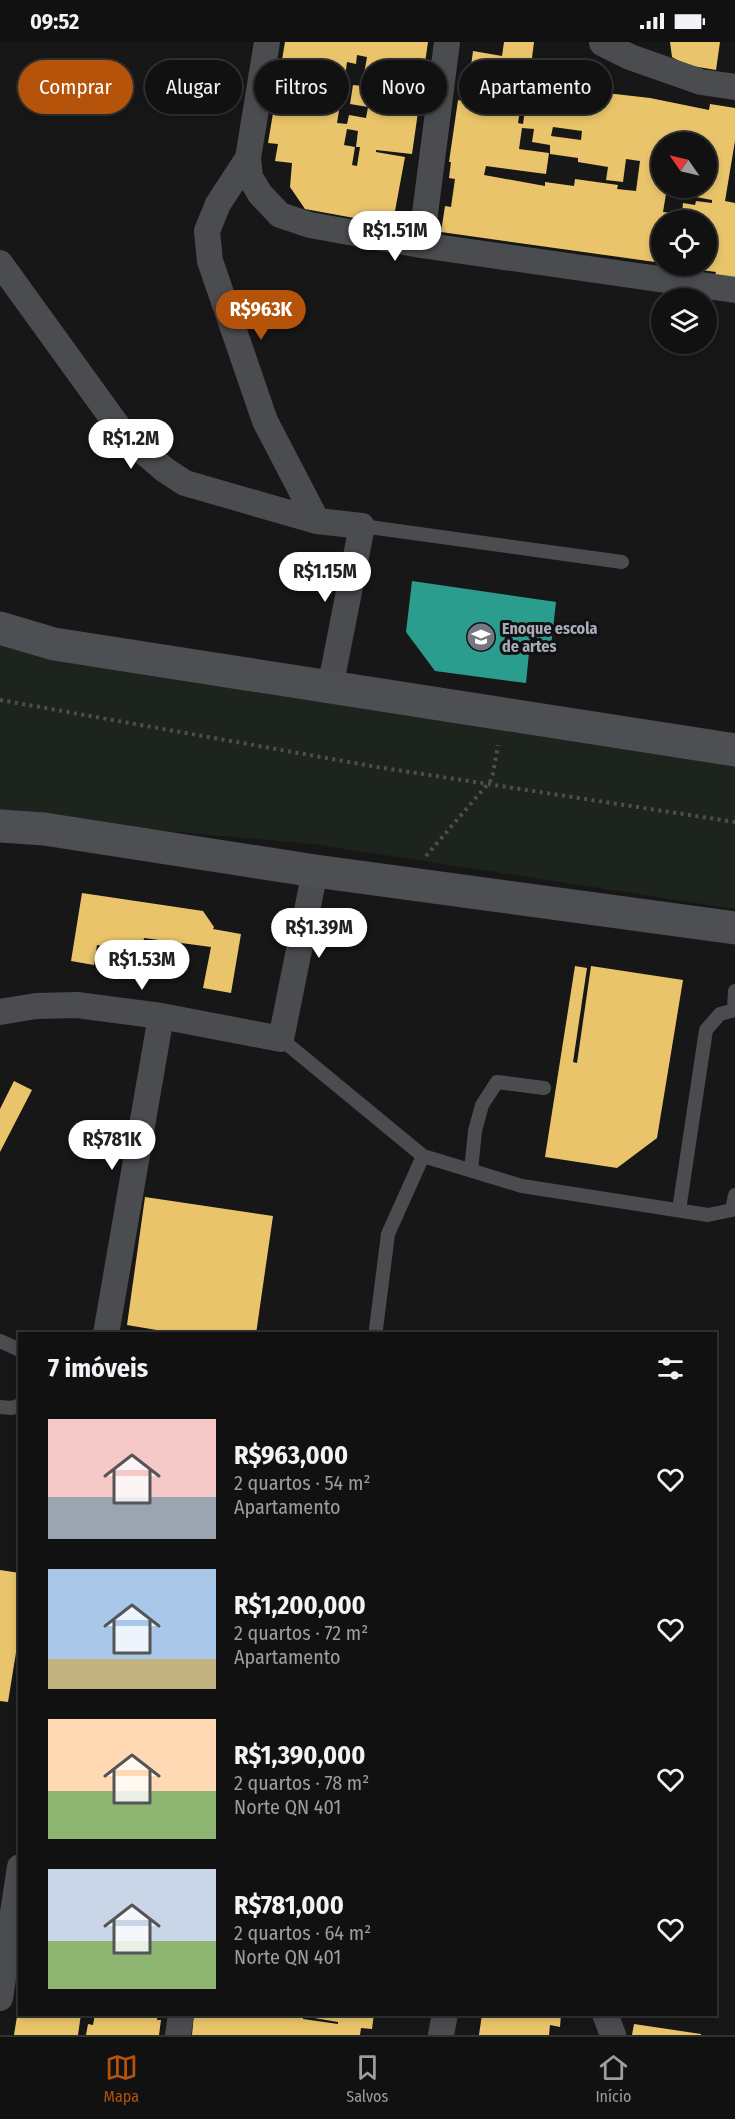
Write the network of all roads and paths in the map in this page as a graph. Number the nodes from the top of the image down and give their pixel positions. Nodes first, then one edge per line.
1 (267, 42) edge
2 (447, 42) edge
3 (601, 42) edge
4 (735, 87) edge
5 (248, 158) junction
6 (421, 244) junction
7 (0, 263) edge
8 (735, 290) edge
9 (317, 521) junction
10 (362, 526) junction
11 (622, 562) dead end
12 (0, 628) edge
13 (330, 688) junction
14 (0, 700) edge
15 (502, 715) junction
16 (735, 750) edge
17 (488, 785) junction
18 (735, 822) edge
19 (0, 826) edge
20 (315, 871) junction
21 (406, 883) junction
22 (735, 928) edge
23 (735, 991) edge
24 (734, 1010) edge
25 (0, 1012) edge
26 (161, 1016) junction
27 (281, 1039) junction
28 (544, 1088) dead end
29 (423, 1156) junction
30 (471, 1170) junction
31 (735, 1195) edge
32 (679, 1210) junction
33 (376, 1329) dead end
34 (106, 1332) edge
35 (0, 1341) edge
36 (18, 1349) edge
37 (18, 1406) edge
38 (0, 1407) edge
39 (17, 1900) edge
40 (0, 1998) edge
41 (181, 2016) edge
42 (445, 2016) edge
43 (606, 2016) edge
44 (178, 2035) edge
45 (441, 2035) edge
46 (613, 2035) edge

1 - 5 street
2 - 6 street
3 - 4 street
5 - 6 street
5 - 9 street
6 - 8 street
7 - 9 street
9 - 10 street
10 - 11 lane
10 - 13 street
12 - 13 main road
13 - 15 main road
14 - 17 path
15 - 16 main road
15 - 17 path
17 - 18 path
17 - 21 path
19 - 20 main road
20 - 21 main road
20 - 27 street
21 - 22 main road
23 - 24 lane
24 - 32 lane
25 - 26 street
26 - 27 street
26 - 34 street
27 - 29 lane
28 - 30 lane
29 - 30 lane
29 - 33 lane
30 - 32 lane
31 - 32 lane
35 - 36 lane
37 - 38 lane
39 - 40 street
41 - 44 street
42 - 45 street
43 - 46 street

